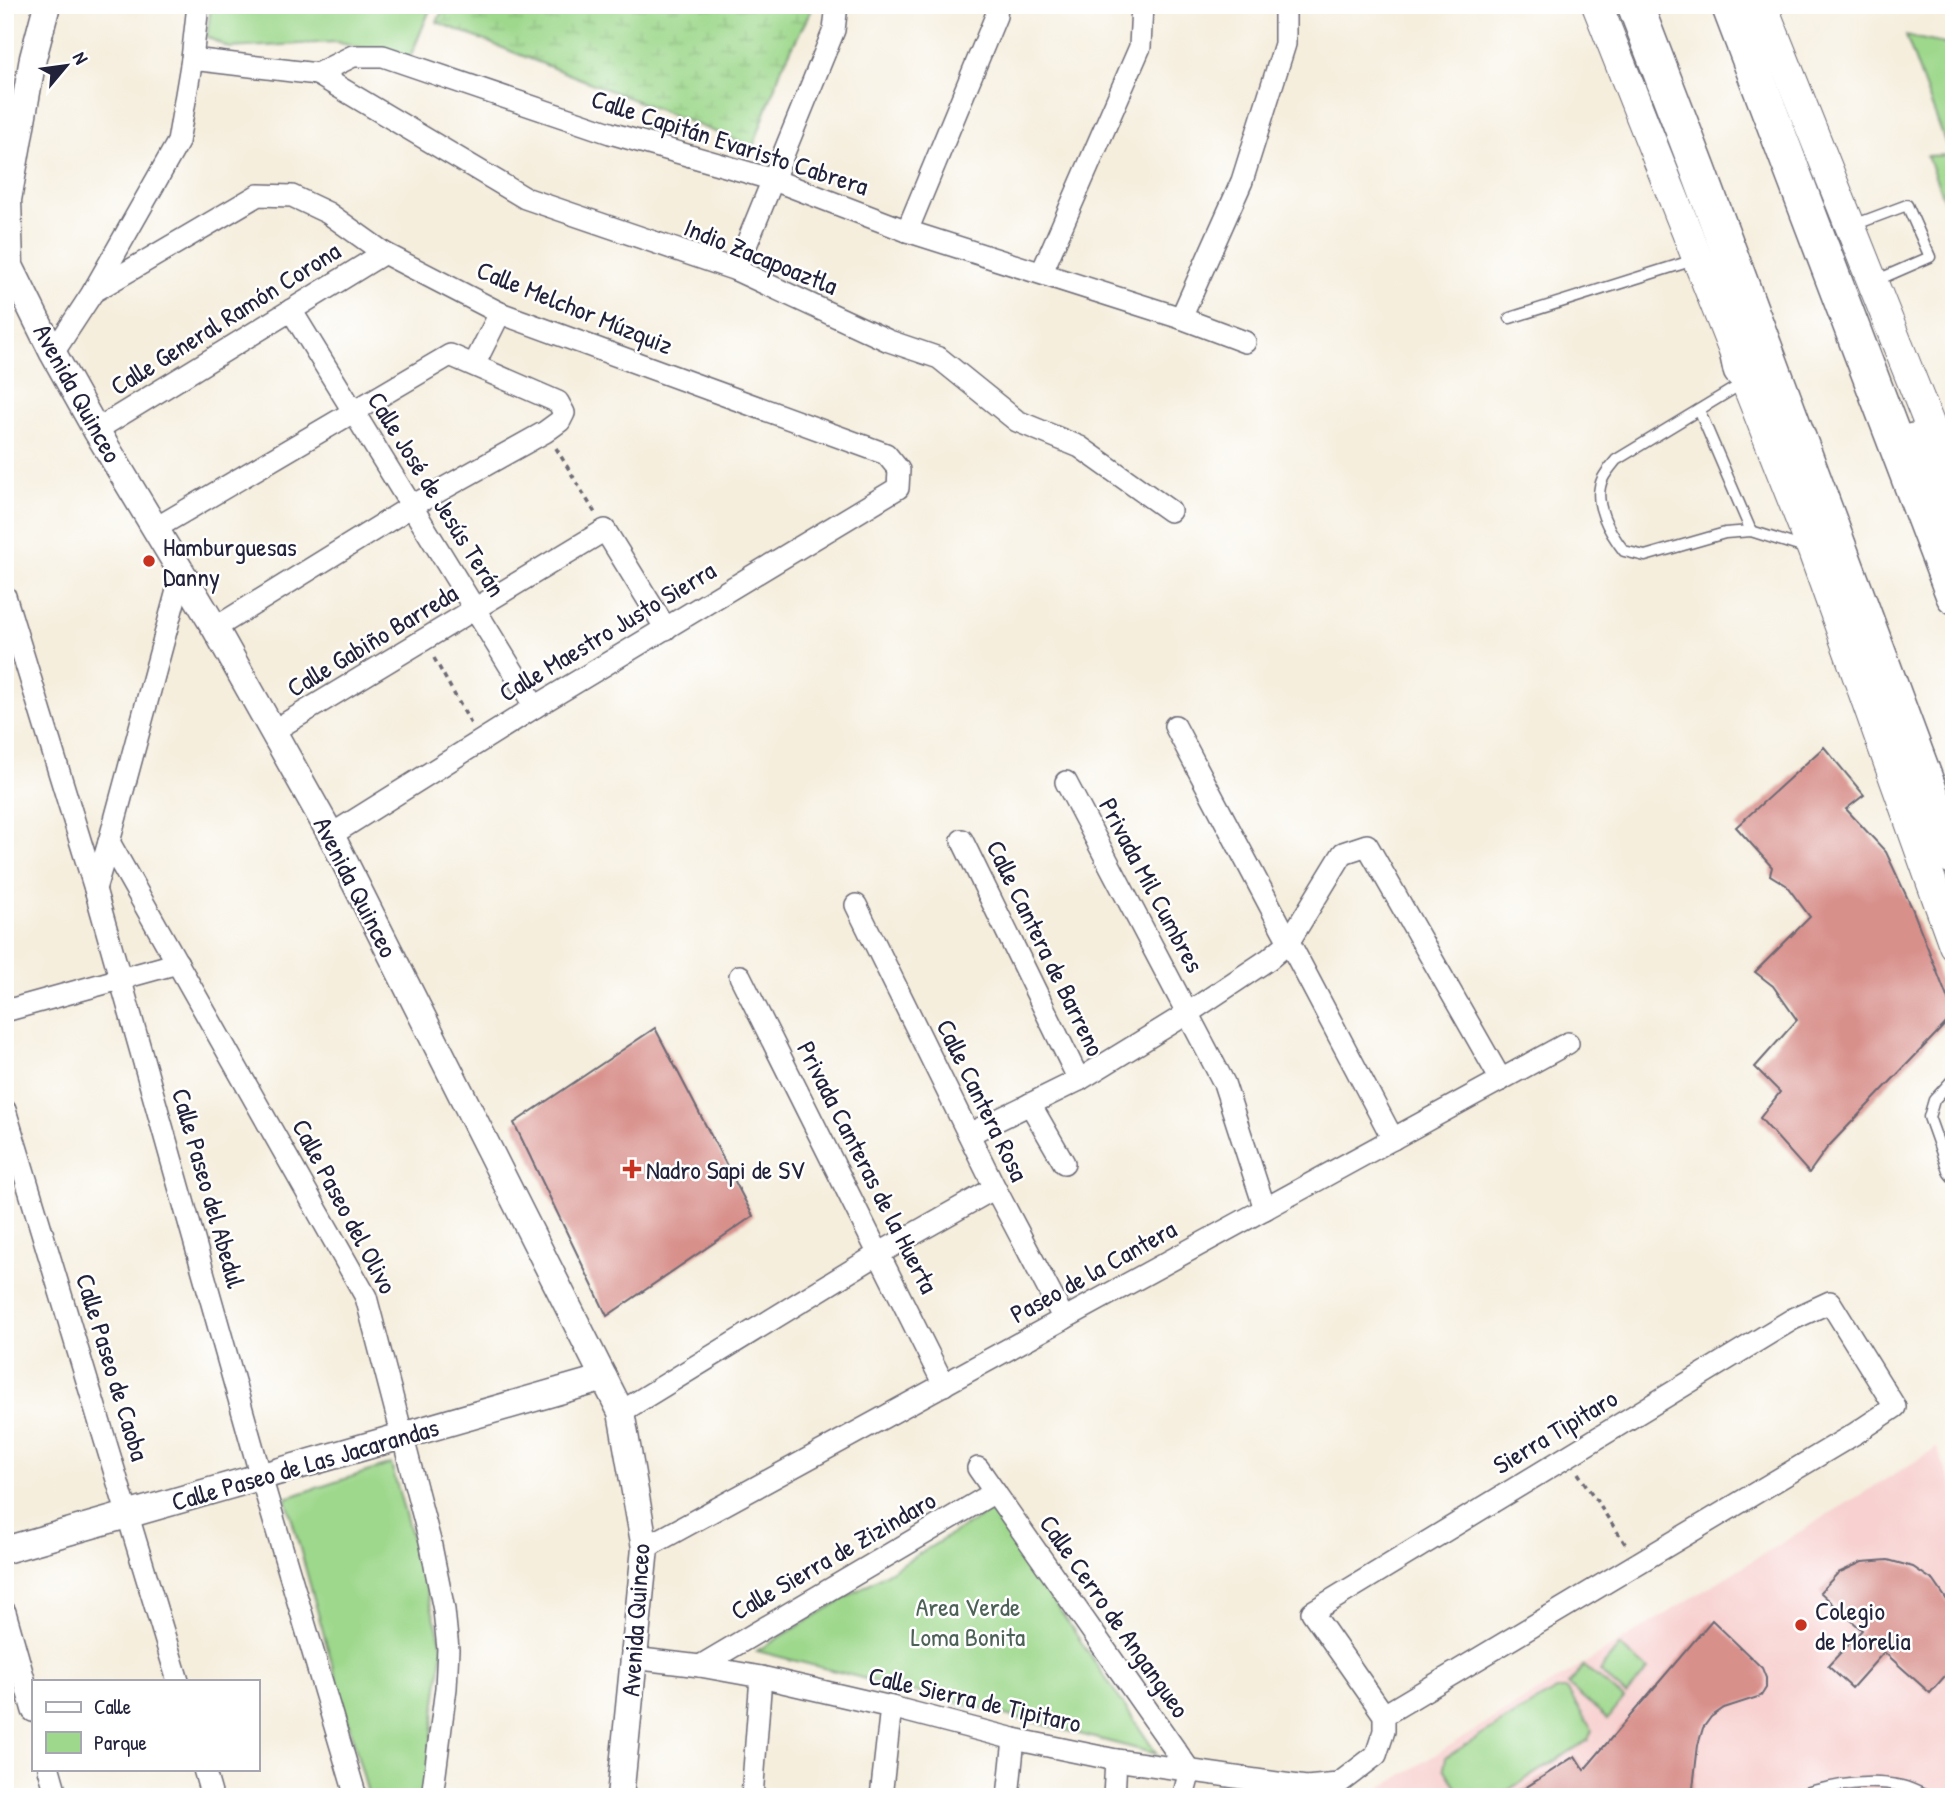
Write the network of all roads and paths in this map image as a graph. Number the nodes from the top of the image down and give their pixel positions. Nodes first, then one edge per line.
1 (47, 5) edge
2 (198, 5) edge
3 (837, 5) edge
4 (997, 5) edge
5 (1142, 5) edge
6 (1285, 5) edge
7 (1597, 5) edge
8 (1634, 5) edge
9 (1729, 5) edge
10 (1762, 5) edge
11 (192, 59) junction
12 (317, 74) junction
13 (1698, 169) junction
14 (774, 180) junction
15 (1850, 227) junction
16 (907, 231) junction
17 (384, 253) junction
18 (1697, 259) junction
19 (736, 270) junction
20 (1042, 272) junction
21 (1873, 282) junction
22 (93, 292) junction
23 (291, 310) junction
24 (500, 313) junction
25 (1181, 318) junction
26 (1510, 318) dead end
27 (1245, 342) dead end
28 (1862, 352) junction
29 (53, 353) junction
30 (474, 365) junction
31 (1743, 376) junction
32 (1699, 410) junction
33 (354, 412) junction
34 (96, 430) junction
35 (545, 432) junction
36 (900, 470) joint
37 (1954, 486) edge
38 (412, 506) junction
39 (1954, 510) edge
40 (1170, 511) dead end
41 (156, 528) junction
42 (606, 530) junction
43 (1751, 531) junction
44 (1813, 551) junction
45 (182, 572) junction
46 (5, 596) edge
47 (1954, 596) edge
48 (476, 610) junction
49 (215, 628) junction
50 (666, 629) junction
51 (424, 641) junction
52 (535, 707) junction
53 (1175, 726) dead end
54 (273, 731) junction
55 (481, 741) junction
56 (1066, 782) dead end
57 (331, 835) junction
58 (962, 840) dead end
59 (109, 842) junction
60 (1954, 858) edge
61 (95, 888) junction
62 (856, 905) dead end
63 (1288, 943) junction
64 (1954, 945) edge
65 (178, 963) junction
66 (740, 975) dead end
67 (121, 979) junction
68 (5, 1011) edge
69 (1188, 1013) junction
70 (1568, 1043) dead end
71 (1954, 1078) edge
72 (1079, 1080) junction
73 (1501, 1080) junction
74 (1030, 1104) junction
75 (5, 1110) edge
76 (969, 1135) junction
77 (1392, 1139) junction
78 (1064, 1163) dead end
79 (1954, 1179) edge
80 (995, 1188) junction
81 (1265, 1209) junction
82 (880, 1253) junction
83 (1063, 1319) junction
84 (604, 1378) junction
85 (944, 1385) junction
86 (621, 1412) junction
87 (403, 1436) junction
88 (1568, 1456) junction
89 (978, 1468) dead end
90 (261, 1477) junction
91 (995, 1492) junction
92 (129, 1515) junction
93 (645, 1548) junction
94 (5, 1550) edge
95 (1637, 1564) junction
96 (5, 1612) edge
97 (633, 1658) junction
98 (700, 1666) junction
99 (761, 1677) junction
100 (178, 1680) edge
101 (32, 1707) edge
102 (891, 1707) junction
103 (1384, 1715) junction
104 (1014, 1739) junction
105 (1116, 1760) junction
106 (49, 1770) edge
107 (204, 1770) edge
108 (1190, 1771) junction
109 (57, 1797) edge
110 (212, 1797) edge
111 (356, 1797) edge
112 (432, 1797) edge
113 (621, 1797) edge
114 (752, 1797) edge
115 (881, 1797) edge
116 (1007, 1797) edge
117 (1114, 1797) edge
118 (1183, 1797) edge
119 (1793, 1797) edge
120 (1928, 1797) edge

1 - 29 street, Avenida Quinceo
2 - 11 street
3 - 14 street
4 - 16 street
5 - 20 street
6 - 25 street
7 - 18 main road
8 - 13 highway
9 - 28 highway
10 - 15 main road
11 - 12 street
11 - 22 street
12 - 14 street, Calle Capitán Evaristo Cabrera
12 - 19 street, Indio Zacapoaztla
13 - 31 highway
13 - 60 highway
14 - 16 street, Calle Capitán Evaristo Cabrera
14 - 19 street
15 - 21 main road
15 - 21 lane
16 - 20 street, Calle Capitán Evaristo Cabrera
17 - 22 street, Calle Melchor Múzquiz
17 - 23 street, Calle General Ramón Corona
17 - 24 street, Calle Melchor Múzquiz
18 - 26 lane
18 - 31 main road
19 - 40 street, Indio Zacapoaztla
20 - 25 street, Calle Capitán Evaristo Cabrera
21 - 37 main road
22 - 29 street
23 - 33 street, Calle José de Jesús Terán
23 - 34 street, Calle General Ramón Corona
24 - 30 street
24 - 36 street, Calle Melchor Múzquiz
25 - 27 street, Calle Capitán Evaristo Cabrera
28 - 39 highway
28 - 47 highway
29 - 34 street, Avenida Quinceo
30 - 33 street
30 - 35 street
31 - 32 lane
31 - 44 main road
32 - 43 lane
32 - 43 lane
33 - 38 street, Calle José de Jesús Terán
33 - 41 street
34 - 41 street, Avenida Quinceo
35 - 38 street
35 - 42 path
36 - 50 street, Calle Maestro Justo Sierra
38 - 48 street, Calle José de Jesús Terán
38 - 49 street
41 - 45 street, Avenida Quinceo
42 - 48 street, Calle Gabiño Barreda
42 - 50 street
43 - 44 lane
44 - 64 main road
45 - 49 street, Avenida Quinceo
45 - 59 street
46 - 61 street, Calle Paseo del Abedul
48 - 51 street, Calle Gabiño Barreda
48 - 52 street, Calle José de Jesús Terán
49 - 54 street, Avenida Quinceo
50 - 52 street, Calle Maestro Justo Sierra
51 - 54 street, Calle Gabiño Barreda
51 - 55 path
52 - 55 street, Calle Maestro Justo Sierra
53 - 63 street
54 - 57 street, Avenida Quinceo
55 - 57 street, Calle Maestro Justo Sierra
56 - 69 street, Privada Mil Cumbres
57 - 84 street, Avenida Quinceo
58 - 72 street, Calle Cantera de Barreno
59 - 61 street
59 - 65 street, Calle Paseo del Olivo
61 - 67 street, Calle Paseo del Abedul
62 - 76 street, Calle Cantera Rosa
63 - 69 street
63 - 73 street
63 - 77 street
65 - 67 street
65 - 87 street, Calle Paseo del Olivo
66 - 82 street, Privada Canteras de la Huerta
67 - 68 street
67 - 90 street, Calle Paseo del Abedul
69 - 72 street
69 - 81 street, Privada Mil Cumbres
70 - 73 street, Paseo de la Cantera
71 - 79 lane
72 - 74 street
73 - 77 street, Paseo de la Cantera
74 - 76 street
74 - 78 street
75 - 92 street, Calle Paseo de Caoba
76 - 80 street, Calle Cantera Rosa
77 - 81 street, Paseo de la Cantera
80 - 82 street
80 - 83 street, Calle Cantera Rosa
81 - 83 street, Paseo de la Cantera
82 - 85 street, Privada Canteras de la Huerta
82 - 86 street
83 - 85 street, Paseo de la Cantera
84 - 86 street, Avenida Quinceo
84 - 87 street, Calle Paseo de Las Jacarandas
85 - 93 street, Paseo de la Cantera
86 - 93 street, Avenida Quinceo
87 - 90 street, Calle Paseo de Las Jacarandas
87 - 112 street, Calle Paseo del Olivo
88 - 95 path
88 - 95 street, Sierra Tipitaro
88 - 103 street, Sierra Tipitaro
89 - 91 street, Calle Cerro de Angangueo
90 - 92 street, Calle Paseo de Las Jacarandas
90 - 111 street, Calle Paseo del Abedul
91 - 98 street, Calle Sierra de Zizindaro
91 - 108 street, Calle Cerro de Angangueo
92 - 94 street, Calle Paseo de Las Jacarandas
92 - 100 street, Calle Paseo de Caoba
93 - 97 street, Avenida Quinceo
95 - 103 street
96 - 101 street
97 - 98 street, Calle Sierra de Tipitaro
97 - 113 street, Avenida Quinceo
98 - 99 street, Calle Sierra de Tipitaro
99 - 102 street, Calle Sierra de Tipitaro
99 - 114 street
102 - 104 street, Calle Sierra de Tipitaro
102 - 115 street
103 - 108 street, Calle Sierra de Tipitaro
104 - 105 street, Calle Sierra de Tipitaro
104 - 116 street
105 - 108 street, Calle Sierra de Tipitaro
105 - 117 street
106 - 109 street
107 - 110 street
108 - 118 street
119 - 120 lane

